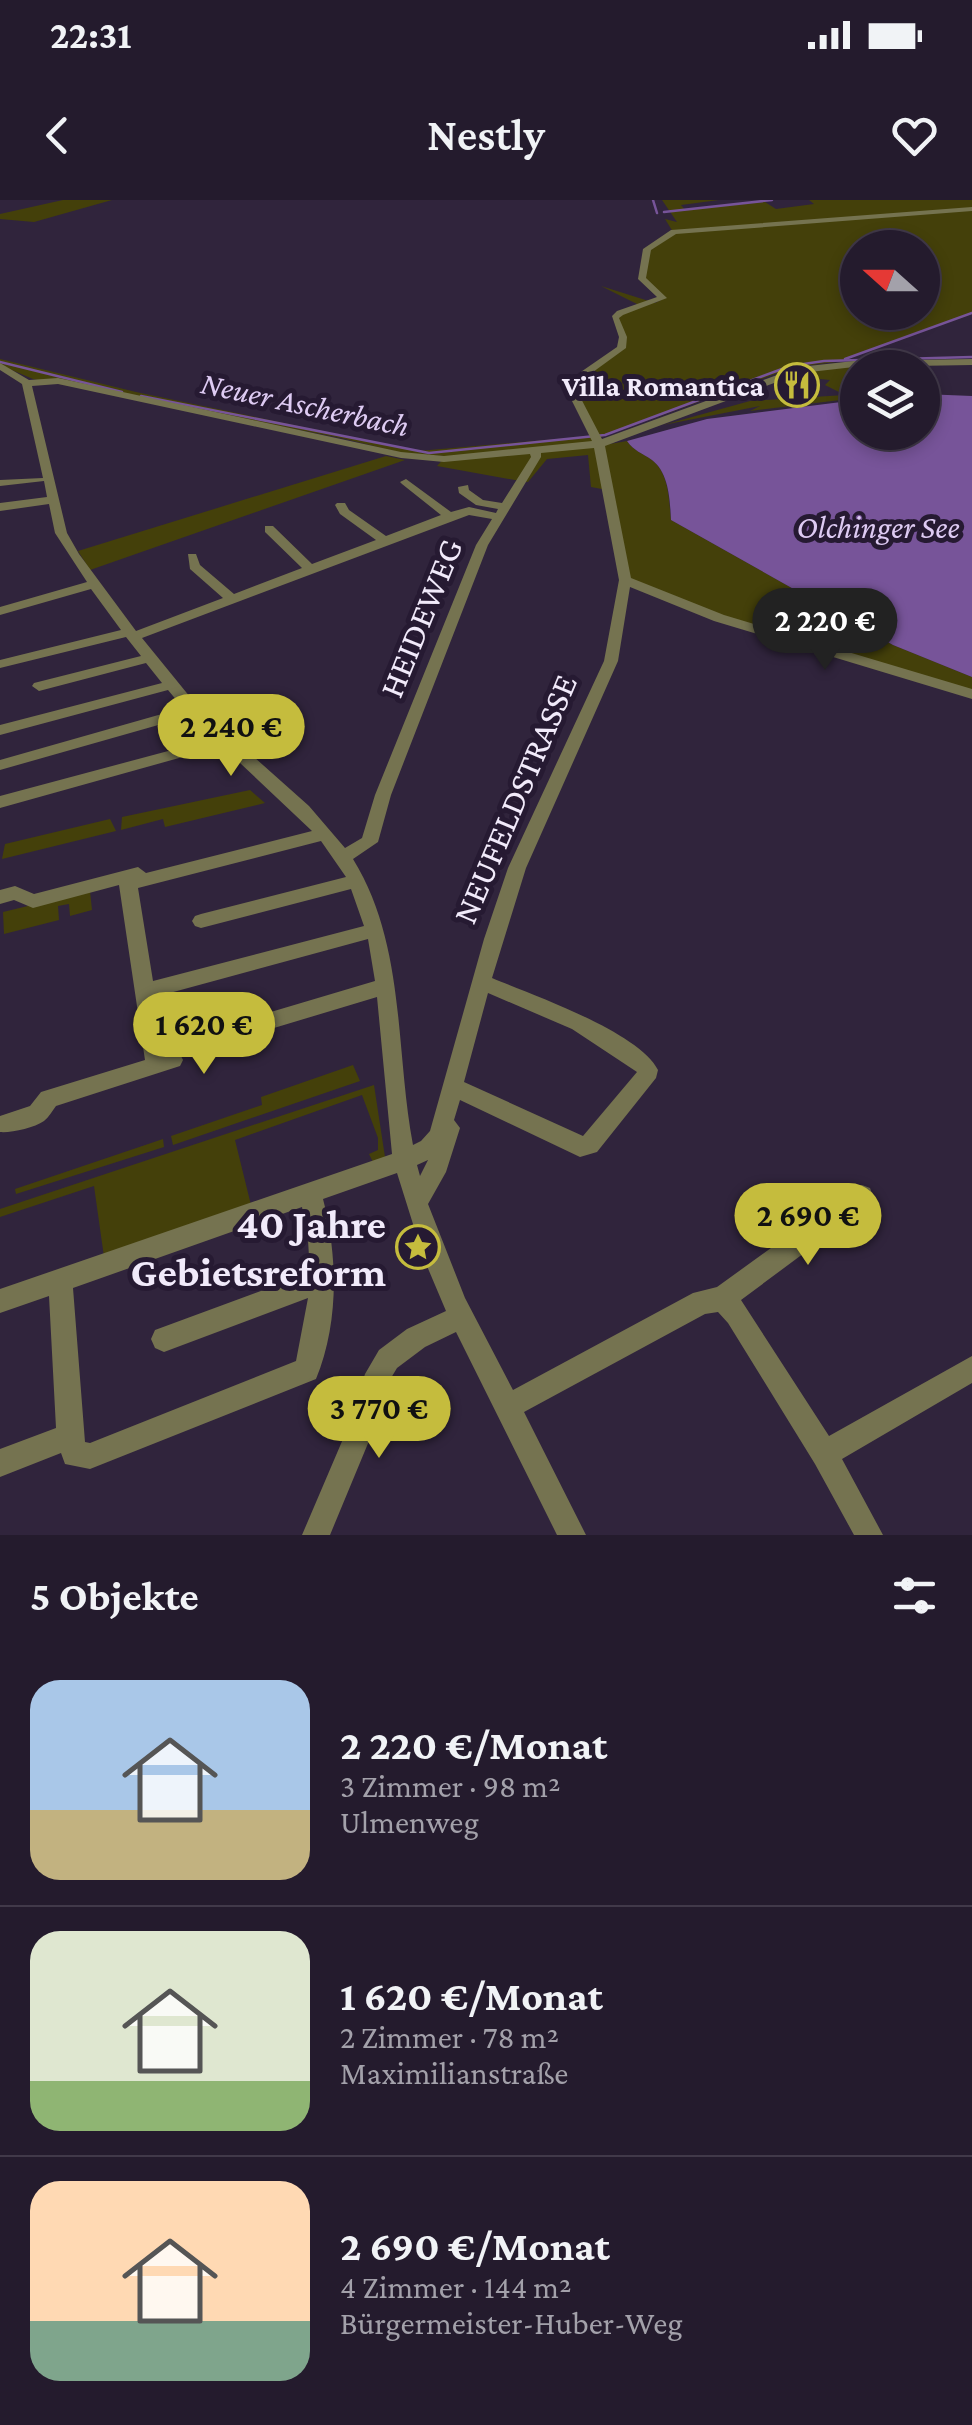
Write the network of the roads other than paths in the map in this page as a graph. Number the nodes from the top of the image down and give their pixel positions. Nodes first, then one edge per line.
1 (972, 209) edge
2 (972, 362) edge
3 (0, 366) edge
4 (27, 383) junction
5 (597, 440) junction
6 (535, 452) junction
7 (39, 480) dead end
8 (406, 482) dead end
9 (0, 483) edge
10 (464, 487) dead end
11 (54, 500) junction
12 (341, 505) dead end
13 (0, 508) edge
14 (500, 512) junction
15 (450, 516) junction
16 (269, 529) dead end
17 (386, 541) junction
18 (192, 557) dead end
19 (311, 570) junction
20 (625, 580) junction
21 (93, 584) junction
22 (232, 600) junction
23 (0, 610) edge
24 (131, 634) junction
25 (148, 658) junction
26 (0, 664) edge
27 (170, 684) junction
28 (40, 686) dead end
29 (972, 694) edge
30 (193, 710) junction
31 (0, 730) edge
32 (223, 741) junction
33 (0, 764) edge
34 (0, 802) edge
35 (324, 834) junction
36 (343, 856) junction
37 (129, 877) junction
38 (356, 881) junction
39 (0, 896) edge
40 (201, 921) dead end
41 (375, 930) junction
42 (481, 982) junction
43 (384, 987) junction
44 (143, 992) junction
45 (160, 1063) junction
46 (454, 1087) junction
47 (448, 1112) junction
48 (6, 1124) dead end
49 (404, 1160) junction
50 (310, 1193) junction
51 (862, 1196) dead end
52 (416, 1202) junction
53 (60, 1280) junction
54 (324, 1280) junction
55 (722, 1299) junction
56 (0, 1301) edge
57 (462, 1317) junction
58 (164, 1339) dead end
59 (972, 1368) edge
60 (507, 1407) junction
61 (70, 1436) junction
62 (825, 1454) junction
63 (0, 1464) edge
64 (316, 1535) edge
65 (572, 1535) edge
66 (870, 1535) edge

1 - 5 street, NEUFELDSTRASSE
2 - 5 street
3 - 4 street
4 - 6 street
4 - 11 street
5 - 6 street
5 - 20 street, NEUFELDSTRASSE
6 - 14 street, HEIDEWEG
7 - 9 street
8 - 15 street
10 - 14 street
11 - 13 street
11 - 21 street
12 - 17 street
14 - 15 street
14 - 36 street, HEIDEWEG
15 - 17 street
16 - 19 street
17 - 19 street
18 - 22 street
19 - 22 street
20 - 29 street
20 - 42 street, NEUFELDSTRASSE
21 - 23 street
21 - 24 street
22 - 24 street
24 - 25 street
24 - 26 street
25 - 27 street
25 - 28 street
27 - 30 street
27 - 31 street
30 - 32 street
30 - 33 street
32 - 34 street
32 - 35 street
35 - 36 street
35 - 37 street
36 - 38 street
37 - 39 street
37 - 44 street
38 - 40 street
38 - 41 street
41 - 43 street
41 - 44 street
42 - 46 street, NEUFELDSTRASSE
42 - 46 street
43 - 45 street
43 - 49 street
44 - 45 street
45 - 48 street
46 - 47 street, NEUFELDSTRASSE
47 - 49 street, NEUFELDSTRASSE
47 - 52 street
49 - 50 street, NEUFELDSTRASSE
49 - 52 street
50 - 53 street, NEUFELDSTRASSE
50 - 54 street
51 - 55 street
52 - 57 street
53 - 56 street, NEUFELDSTRASSE
53 - 61 street
54 - 58 street
54 - 61 street
55 - 60 street
55 - 62 street
57 - 60 street
57 - 64 street
59 - 62 street
60 - 65 street
61 - 63 street
62 - 66 street

